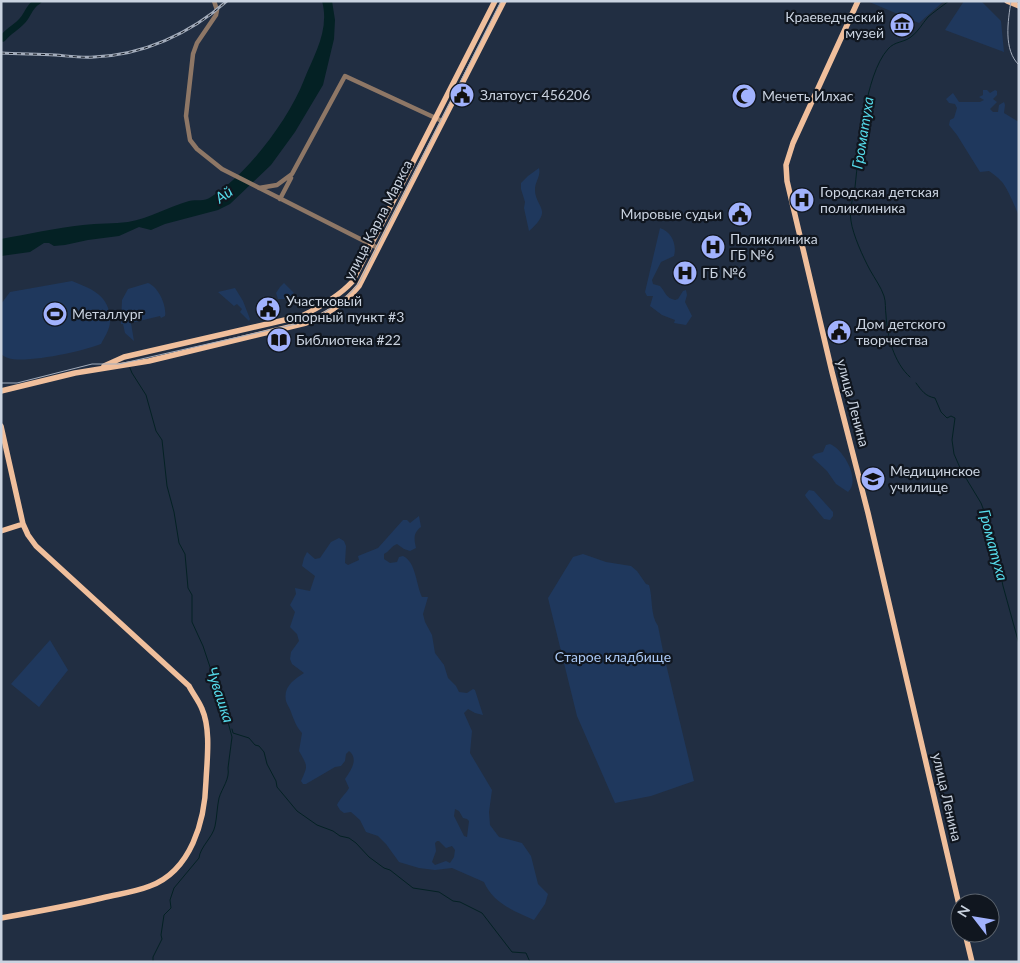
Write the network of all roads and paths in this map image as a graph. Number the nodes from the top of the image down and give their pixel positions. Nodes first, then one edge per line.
1 (214, 1) edge
2 (495, 1) edge
3 (504, 1) edge
4 (858, 1) edge
5 (1007, 1) edge
6 (1019, 6) edge
7 (439, 120) junction
8 (292, 174) junction
9 (257, 187) junction
10 (280, 199) junction
11 (371, 244) junction
12 (378, 248) junction
13 (100, 368) junction
14 (1, 391) edge
15 (1, 426) edge
16 (23, 524) junction
17 (1, 531) edge
18 (956, 893) edge
19 (1, 918) edge
20 (967, 943) edge
21 (972, 962) edge

1 - 9 street
2 - 7 main road, улица Карла Маркса
3 - 7 main road, улица Карла Маркса
4 - 18 main road, улица Ленина
5 - 6 main road
7 - 8 street
7 - 11 main road, улица Карла Маркса
7 - 12 main road, улица Карла Маркса
8 - 9 street
8 - 10 street
9 - 10 street
10 - 11 street
11 - 12 street
11 - 13 main road, улица Карла Маркса
12 - 13 main road, улица Карла Маркса
13 - 14 main road, улица Карла Маркса
15 - 16 main road
16 - 17 main road
16 - 19 main road
20 - 21 main road

